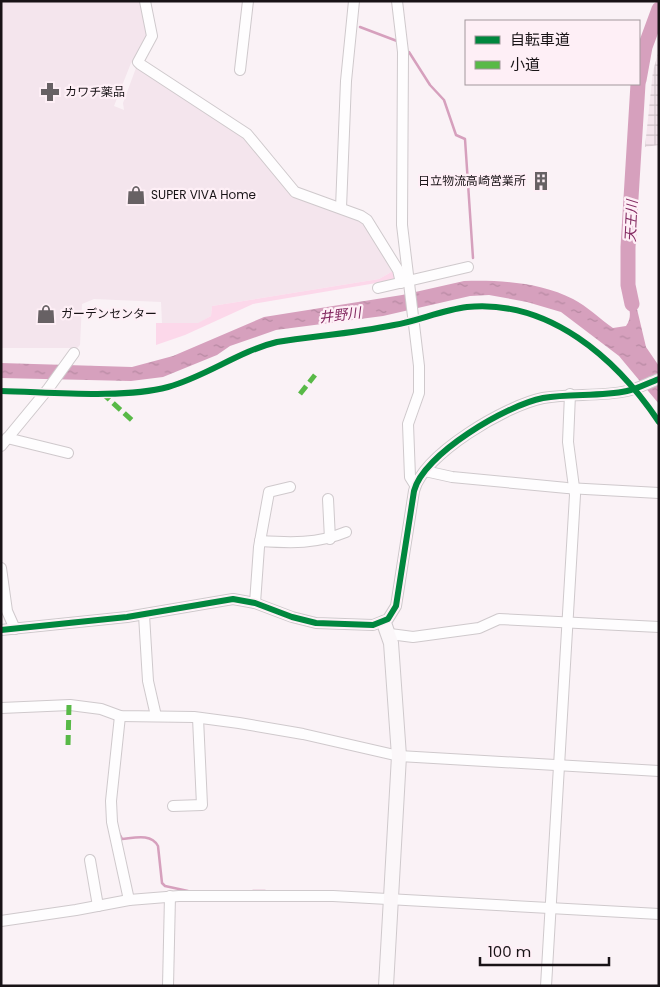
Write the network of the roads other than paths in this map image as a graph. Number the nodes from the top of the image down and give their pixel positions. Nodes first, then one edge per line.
1 (145, 1) edge
2 (248, 1) edge
3 (354, 1) edge
4 (397, 1) edge
5 (240, 70) dead end
6 (341, 208) junction
7 (468, 267) dead end
8 (405, 283) junction
9 (378, 288) dead end
10 (74, 354) dead end
11 (659, 379) edge
12 (570, 394) junction
13 (4, 442) edge
14 (68, 453) dead end
15 (425, 471) junction
16 (415, 485) junction
17 (290, 487) dead end
18 (576, 488) junction
19 (659, 493) edge
20 (328, 499) dead end
21 (346, 532) dead end
22 (330, 539) junction
23 (260, 541) junction
24 (1, 568) edge
25 (255, 603) junction
26 (144, 615) junction
27 (568, 623) junction
28 (659, 627) edge
29 (15, 629) junction
30 (387, 629) junction
31 (1, 630) edge
32 (1, 708) edge
33 (120, 716) junction
34 (156, 716) junction
35 (198, 718) junction
36 (399, 756) junction
37 (560, 765) junction
38 (659, 771) edge
39 (173, 806) dead end
40 (90, 860) dead end
41 (170, 896) junction
42 (129, 900) junction
43 (392, 900) junction
44 (98, 906) junction
45 (552, 908) junction
46 (659, 914) edge
47 (1, 921) edge
48 (168, 986) edge
49 (386, 986) edge
50 (546, 986) edge

1 - 6 street
2 - 5 street
3 - 6 street
4 - 8 street
6 - 8 street
7 - 8 street
8 - 9 street
8 - 16 street
10 - 13 street
11 - 12 street
12 - 15 street
12 - 18 street
13 - 14 street
15 - 16 street
15 - 18 street
16 - 30 street
17 - 23 street
18 - 19 street
18 - 27 street
20 - 22 street
21 - 22 street
22 - 23 street
23 - 25 street
24 - 29 street
25 - 26 street
25 - 30 street
26 - 29 street
26 - 34 street
27 - 28 street
27 - 30 street
27 - 37 street
29 - 31 street
30 - 36 street
32 - 33 street
33 - 34 street
33 - 42 street
34 - 35 street
35 - 36 street
35 - 39 street
36 - 37 street
36 - 43 street
37 - 38 street
37 - 45 street
40 - 44 street
41 - 42 street
41 - 43 street
41 - 48 street
42 - 44 street
43 - 45 street
43 - 49 street
44 - 47 street
45 - 46 street
45 - 50 street

